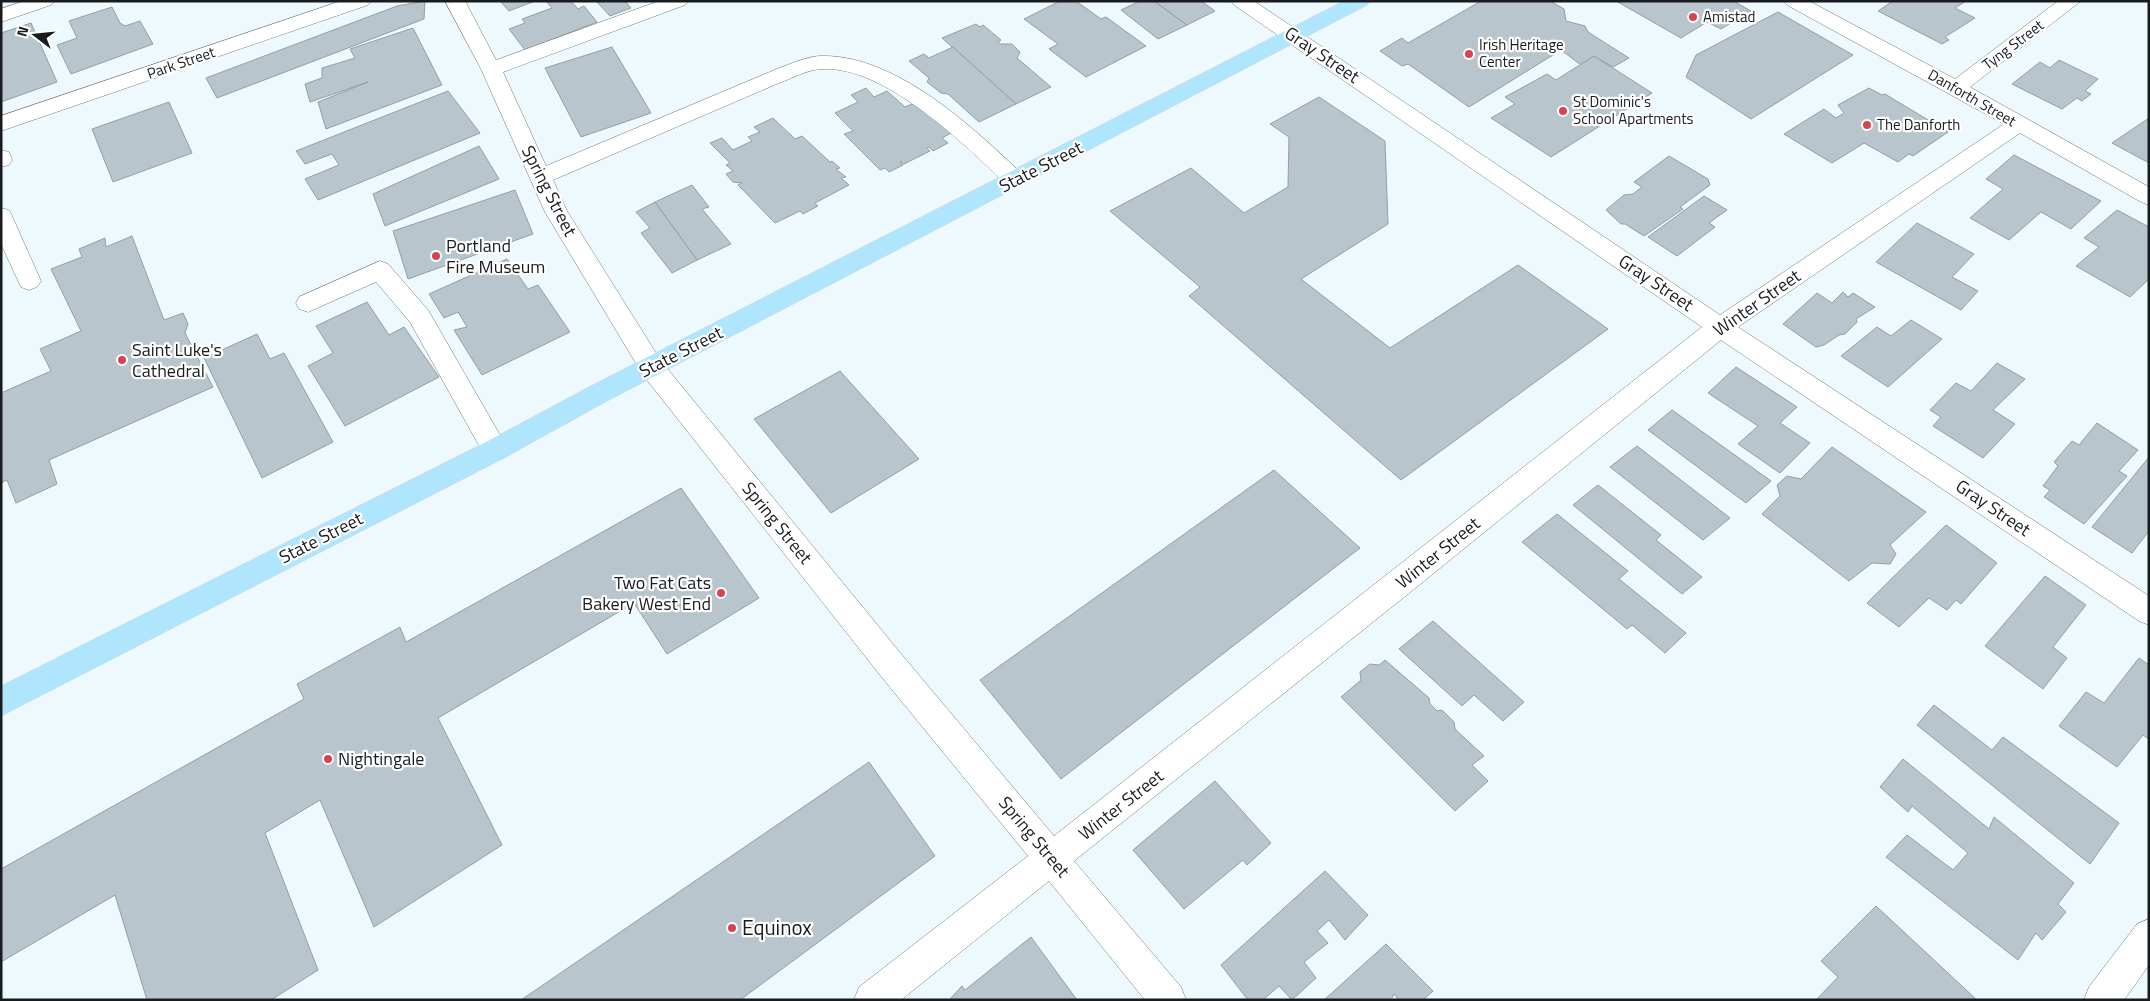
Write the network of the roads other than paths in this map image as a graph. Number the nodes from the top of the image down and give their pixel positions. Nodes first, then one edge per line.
1 (44, 1) edge
2 (361, 1) edge
3 (455, 1) edge
4 (678, 1) edge
5 (1241, 1) edge
6 (1360, 1) edge
7 (1794, 1) edge
8 (2071, 1) edge
9 (1, 16) edge
10 (1293, 36) junction
11 (491, 69) junction
12 (1956, 88) junction
13 (1, 124) edge
14 (2018, 124) junction
15 (540, 177) junction
16 (1015, 180) junction
17 (2149, 198) edge
18 (1, 216) edge
19 (29, 281) dead end
20 (308, 304) dead end
21 (1720, 327) junction
22 (652, 368) junction
23 (495, 450) junction
24 (2149, 612) edge
25 (1, 702) edge
26 (1052, 859) junction
27 (2149, 936) edge
28 (872, 1000) edge
29 (1168, 1000) edge
30 (2102, 1000) edge

1 - 9 street
2 - 13 street, Park Street
3 - 11 street, Spring Street
4 - 11 street
5 - 10 street, Gray Street
6 - 10 main road, State Street
7 - 12 street, Danforth Street
8 - 12 street, Tyng Street
10 - 16 main road, State Street
10 - 21 street, Gray Street
11 - 15 street, Spring Street
12 - 14 street, Danforth Street
14 - 17 street, Danforth Street
14 - 21 street, Winter Street
15 - 16 street
15 - 22 street, Spring Street
16 - 22 main road, State Street
18 - 19 street
20 - 23 street
21 - 24 street, Gray Street
21 - 26 street, Winter Street
22 - 23 main road, State Street
22 - 26 street, Spring Street
23 - 25 main road, State Street
26 - 28 street, Winter Street
26 - 29 street, Spring Street
27 - 30 street

